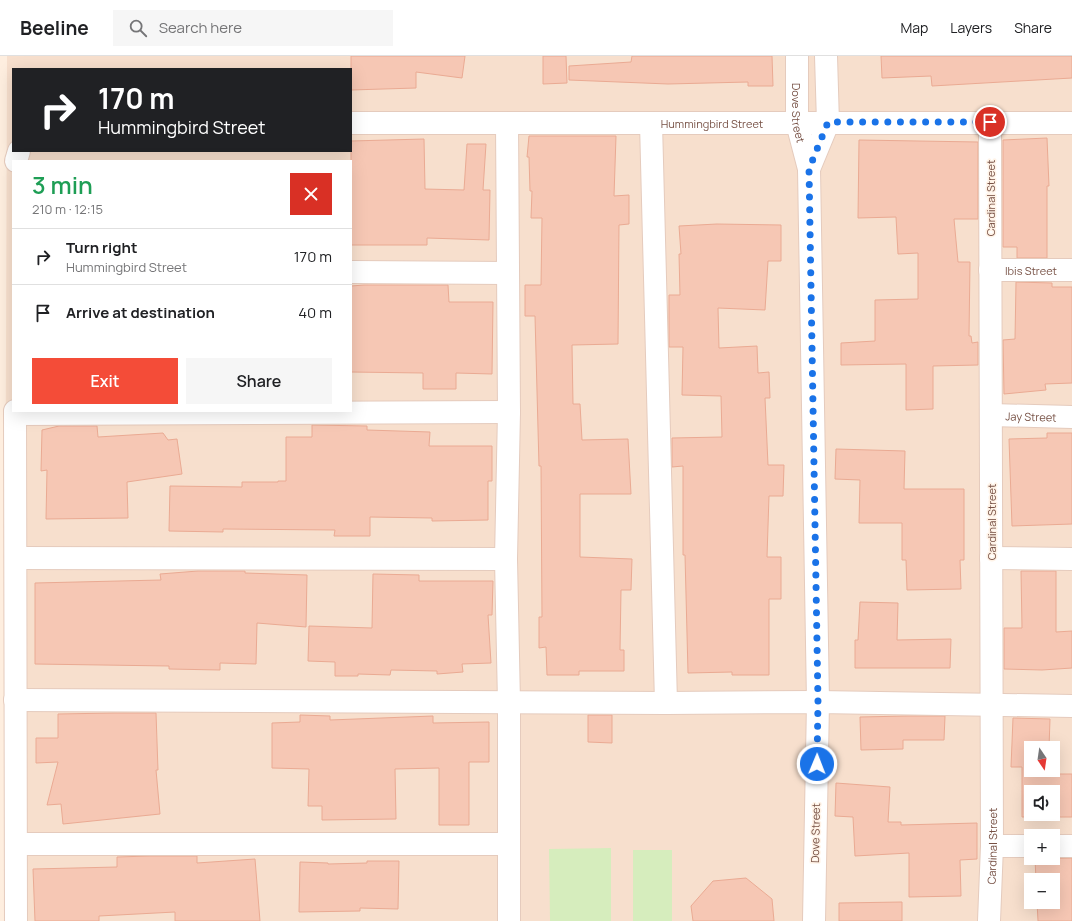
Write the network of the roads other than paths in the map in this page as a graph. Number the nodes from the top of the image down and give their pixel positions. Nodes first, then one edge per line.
1 (797, 56) edge
2 (826, 56) edge
3 (651, 122) junction
4 (828, 122) junction
5 (990, 122) junction
6 (352, 123) edge
7 (506, 123) junction
8 (797, 123) junction
9 (1072, 123) edge
10 (809, 169) junction
11 (990, 270) junction
12 (1072, 270) edge
13 (352, 272) edge
14 (507, 273) junction
15 (15, 412) edge
16 (509, 412) junction
17 (991, 416) junction
18 (1072, 417) edge
19 (16, 558) junction
20 (991, 558) junction
21 (506, 559) junction
22 (1072, 559) edge
23 (16, 700) junction
24 (818, 702) junction
25 (509, 703) junction
26 (666, 703) junction
27 (991, 706) junction
28 (1072, 706) edge
29 (16, 844) junction
30 (508, 844) junction
31 (992, 846) junction
32 (1024, 846) edge
33 (1060, 846) edge
34 (1072, 846) edge
35 (16, 921) edge
36 (509, 921) edge
37 (814, 921) edge
38 (989, 921) edge

1 - 8 street, Dove Street
2 - 4 street, Dove Street
3 - 7 street, Hummingbird Street
3 - 8 street, Hummingbird Street
3 - 26 street
4 - 5 street, Hummingbird Street
4 - 8 street, Hummingbird Street
4 - 10 street, Dove Street
5 - 9 street, Hummingbird Street
5 - 11 street, Cardinal Street
6 - 7 street, Hummingbird Street
7 - 14 street
8 - 10 street, Dove Street
10 - 24 street, Dove Street
11 - 12 street, Ibis Street
11 - 17 street, Cardinal Street
13 - 14 street
14 - 16 street
15 - 16 street
15 - 19 street
16 - 21 street
17 - 18 street, Jay Street
17 - 20 street, Cardinal Street
19 - 21 street
19 - 23 street
20 - 22 street
20 - 27 street, Cardinal Street
21 - 25 street
23 - 25 street
23 - 29 street
24 - 26 street
24 - 27 street
24 - 37 street, Dove Street
25 - 26 street
25 - 30 street
27 - 28 street
27 - 31 street, Cardinal Street
29 - 30 street
29 - 35 street
30 - 36 street
31 - 32 street
31 - 38 street, Cardinal Street
33 - 34 street

